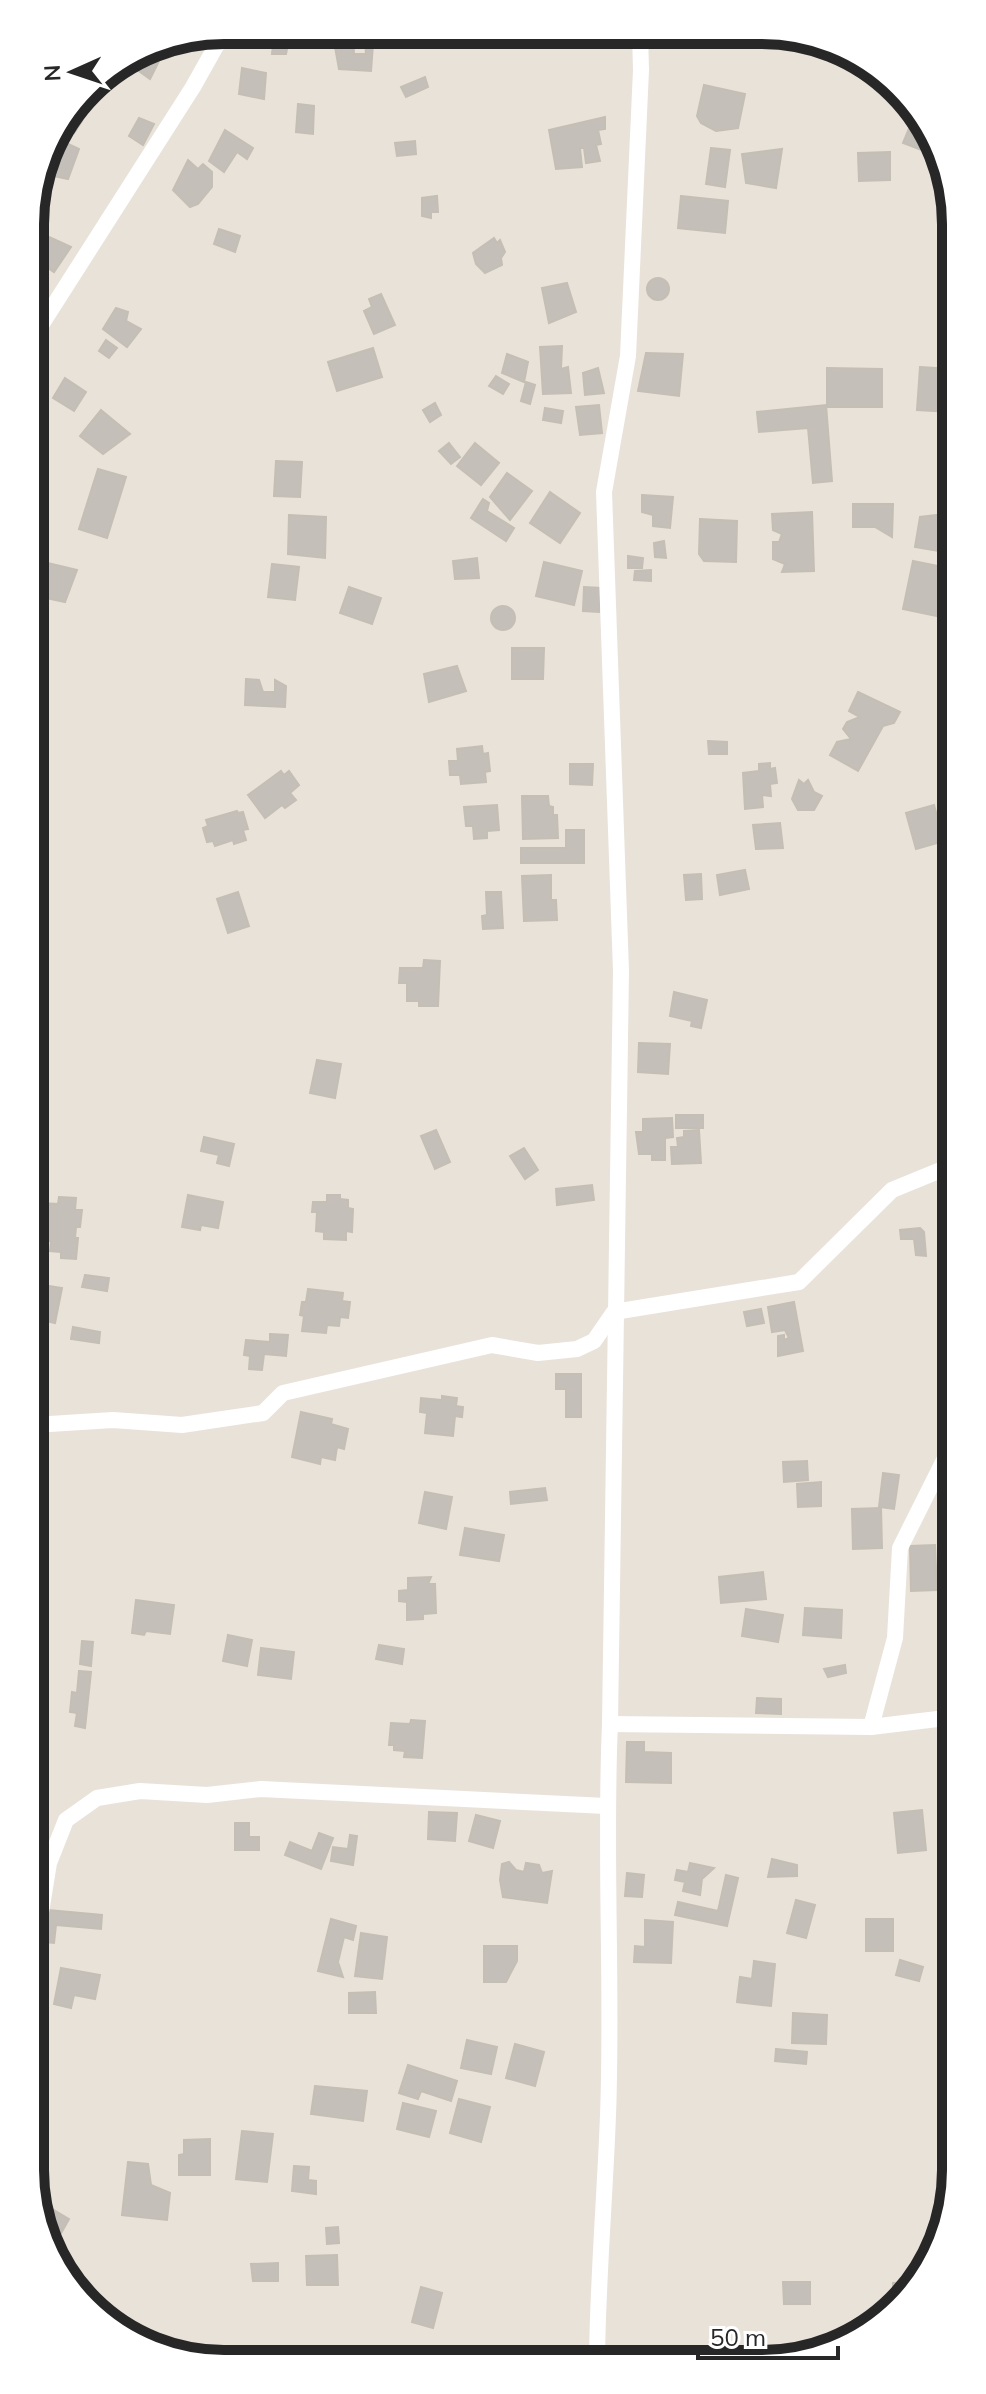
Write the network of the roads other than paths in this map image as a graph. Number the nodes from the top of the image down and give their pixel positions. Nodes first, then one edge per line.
1 (640, 44) edge
2 (217, 45) edge
3 (44, 321) edge
4 (942, 1170) edge
5 (614, 1312) junction
6 (44, 1424) edge
7 (942, 1464) edge
8 (942, 1718) edge
9 (610, 1724) junction
10 (871, 1727) junction
11 (606, 1806) junction
12 (44, 1894) edge
13 (597, 2350) edge

1 - 5 street
2 - 3 street
4 - 5 street
5 - 6 street
5 - 9 street
7 - 10 street
8 - 10 street
9 - 10 street
9 - 11 street
11 - 12 street
11 - 13 street

